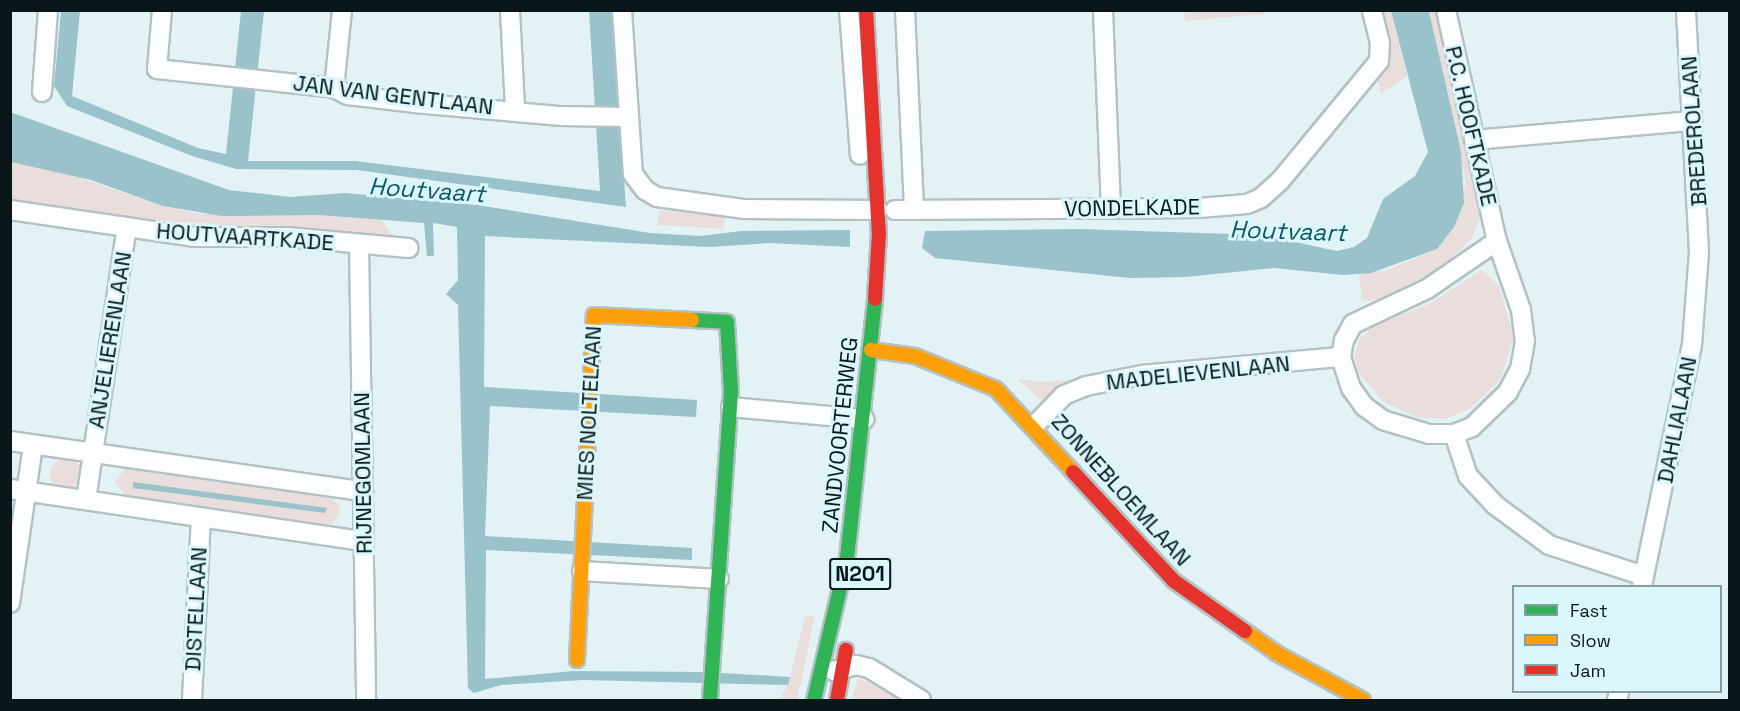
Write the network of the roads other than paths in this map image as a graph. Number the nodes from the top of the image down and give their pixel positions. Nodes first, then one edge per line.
1 (48, 10) edge
2 (162, 10) edge
3 (342, 10) edge
4 (510, 10) edge
5 (622, 10) edge
6 (849, 10) edge
7 (866, 10) edge
8 (905, 10) edge
9 (1103, 10) edge
10 (1372, 10) edge
11 (1446, 10) edge
12 (1686, 10) edge
13 (334, 88) junction
14 (42, 92) dead end
15 (515, 109) junction
16 (626, 117) junction
17 (1692, 121) junction
18 (1474, 140) junction
19 (914, 209) junction
20 (1112, 209) junction
21 (10, 210) edge
22 (885, 210) junction
23 (127, 228) junction
24 (1497, 241) junction
25 (359, 245) junction
26 (409, 248) dead end
27 (1699, 252) joint
28 (871, 350) junction
29 (1341, 357) junction
30 (731, 407) junction
31 (866, 419) junction
32 (1034, 426) junction
33 (1454, 434) junction
34 (10, 441) edge
35 (33, 445) junction
36 (93, 453) junction
37 (18, 490) edge
38 (363, 491) junction
39 (86, 500) junction
40 (201, 518) junction
41 (364, 540) junction
42 (582, 565) junction
43 (719, 579) junction
44 (1643, 581) edge
45 (10, 603) edge
46 (849, 638) dead end
47 (577, 660) dead end
48 (843, 669) junction
49 (822, 674) junction
50 (710, 694) edge
51 (192, 700) edge
52 (366, 700) edge
53 (814, 700) edge
54 (837, 700) edge
55 (921, 700) edge
56 (1363, 700) edge

1 - 14 street
2 - 13 street, JAN VAN GENTLAAN
3 - 13 street
4 - 15 street
5 - 16 street, VONDELKADE
6 - 22 street
7 - 22 street, N201
8 - 19 street
9 - 20 street
10 - 20 street, VONDELKADE
11 - 18 street, P.C. HOOFTKADE
12 - 17 street, BREDEROLAAN
13 - 15 street, JAN VAN GENTLAAN
15 - 16 street, JAN VAN GENTLAAN
16 - 22 street, VONDELKADE
17 - 18 street
17 - 27 street, BREDEROLAAN
18 - 24 street, P.C. HOOFTKADE
19 - 20 street, VONDELKADE
19 - 22 street, VONDELKADE
21 - 23 street, HOUTVAARTKADE
22 - 28 street, ZANDVOORTERWEG / N201
23 - 25 street, HOUTVAARTKADE
23 - 36 street, ANJELIERENLAAN
24 - 29 street
24 - 33 street, P.C. HOOFTKADE
25 - 26 street, HOUTVAARTKADE
25 - 38 street, RIJNEGOMLAAN
27 - 44 street, DAHLIALAAN
28 - 31 street, ZANDVOORTERWEG / N201
28 - 32 street, ZONNEBLOEMLAAN
29 - 32 street, MADELIEVENLAAN
29 - 33 street
30 - 31 street
30 - 42 street, MIES NOLTELAAN
30 - 43 street
31 - 49 street, ZANDVOORTERWEG / N201
32 - 56 street, ZONNEBLOEMLAAN
33 - 44 street
34 - 35 street
35 - 36 street
35 - 37 street
36 - 38 street
36 - 39 street, ANJELIERENLAAN
37 - 39 street
37 - 45 street
38 - 41 street, RIJNEGOMLAAN
39 - 40 street
40 - 41 street
40 - 51 street, DISTELLAAN
41 - 52 street, RIJNEGOMLAAN
42 - 43 street
42 - 47 street, MIES NOLTELAAN
43 - 50 street
46 - 48 street
48 - 49 street
48 - 54 street
48 - 55 street
49 - 53 street, ZANDVOORTERWEG / N201

